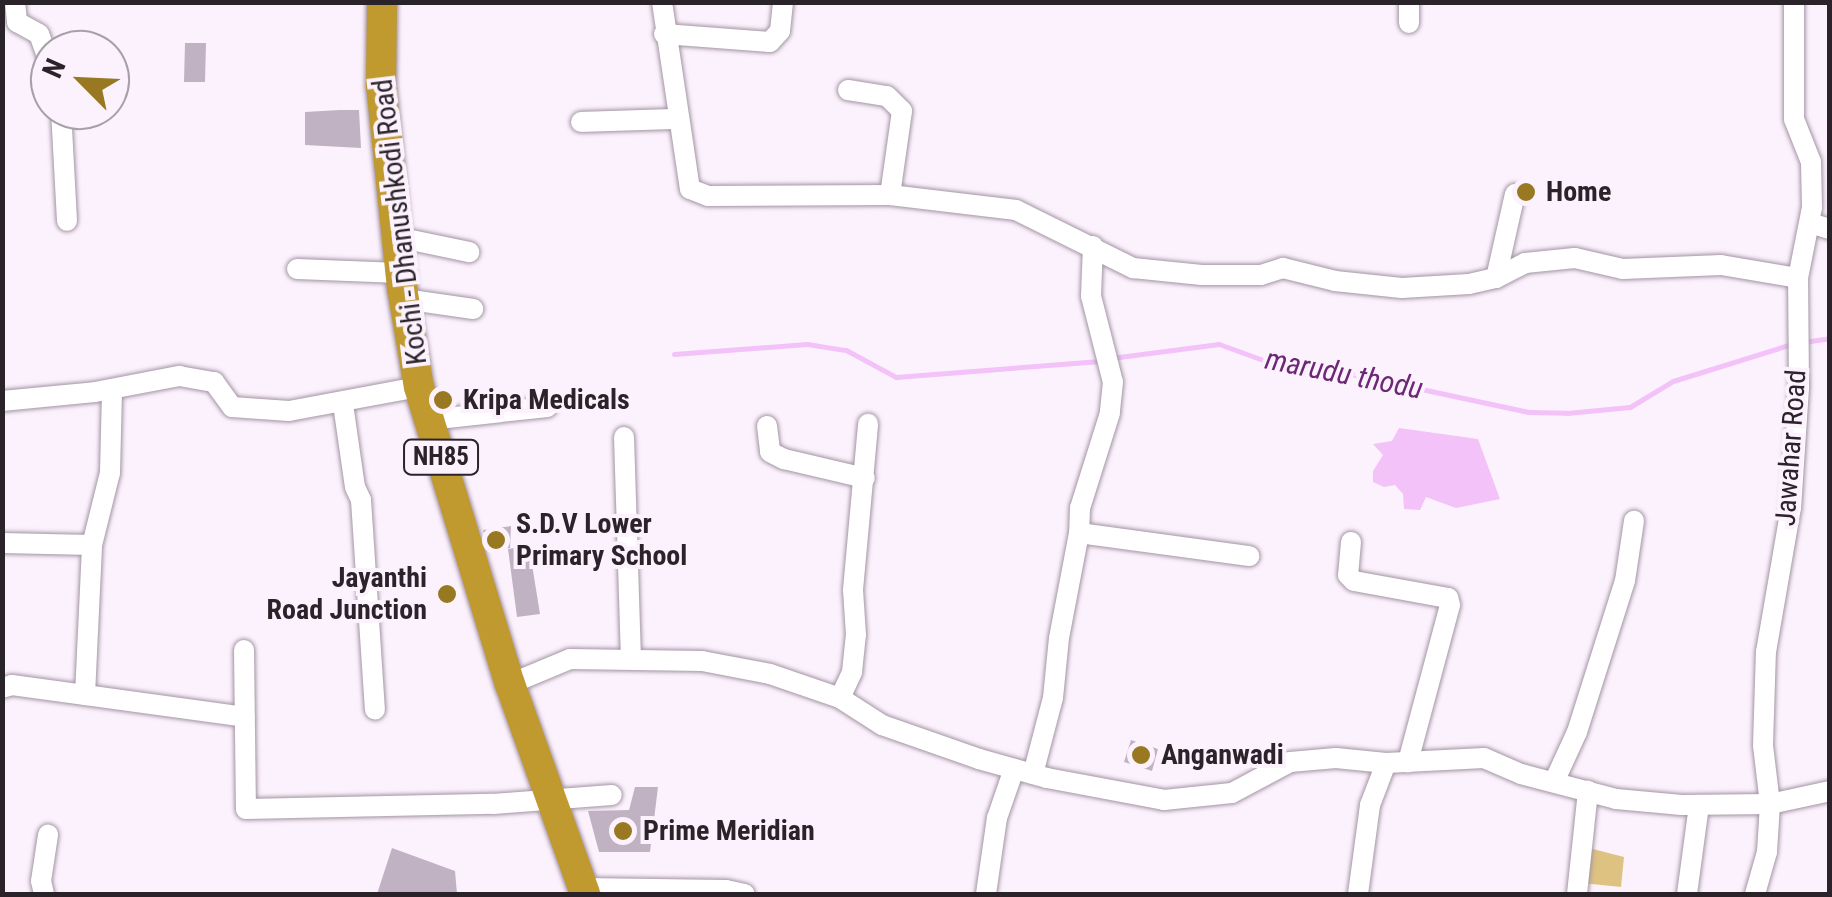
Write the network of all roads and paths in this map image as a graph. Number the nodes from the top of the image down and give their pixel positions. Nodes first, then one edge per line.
1 (382, 2) edge
2 (662, 2) edge
3 (783, 2) edge
4 (1794, 2) edge
5 (12, 16) edge
6 (33, 30) edge
7 (664, 34) junction
8 (848, 90) dead end
9 (680, 119) junction
10 (581, 122) dead end
11 (61, 130) edge
12 (1515, 194) dead end
13 (890, 195) junction
14 (67, 221) dead end
15 (1820, 226) edge
16 (396, 238) junction
17 (1093, 246) junction
18 (469, 252) dead end
19 (298, 269) dead end
20 (1496, 278) junction
21 (1798, 278) junction
22 (402, 286) junction
23 (473, 309) dead end
24 (419, 387) junction
25 (112, 389) junction
26 (2, 400) edge
27 (343, 404) junction
28 (547, 407) dead end
29 (430, 420) junction
30 (868, 424) dead end
31 (767, 426) dead end
32 (624, 437) dead end
33 (865, 478) junction
34 (1634, 521) dead end
35 (1079, 534) junction
36 (1352, 542) dead end
37 (2, 543) edge
38 (92, 545) junction
39 (1249, 556) dead end
40 (244, 650) dead end
41 (631, 657) junction
42 (510, 684) junction
43 (2, 688) edge
44 (85, 695) junction
45 (840, 698) junction
46 (375, 710) dead end
47 (245, 717) junction
48 (1397, 762) junction
49 (1024, 771) junction
50 (1554, 782) junction
51 (1588, 791) junction
52 (1830, 791) edge
53 (612, 795) dead end
54 (552, 800) junction
55 (1770, 804) junction
56 (1699, 806) junction
57 (48, 835) dead end
58 (584, 891) edge
59 (44, 894) edge
60 (745, 894) edge
61 (986, 894) edge
62 (1358, 894) edge
63 (1577, 894) edge
64 (1686, 894) edge
65 (1755, 894) edge

1 - 16 highway, Kochi - Dhanushkodi Road / NH85
2 - 7 street
3 - 7 street
4 - 15 street, Jawahar Road
5 - 6 street
7 - 9 street
8 - 13 street
9 - 10 street
9 - 13 street
11 - 14 street
12 - 20 street
13 - 17 street
15 - 21 street, Jawahar Road
16 - 18 street
16 - 22 highway, Kochi - Dhanushkodi Road / NH85
17 - 20 street
17 - 35 street
19 - 22 street
20 - 21 street
21 - 55 street, Jawahar Road
22 - 23 street
22 - 24 highway, Kochi - Dhanushkodi Road / NH85
24 - 27 street
24 - 29 highway, Kochi - Dhanushkodi Road / NH85
25 - 26 street
25 - 27 street
25 - 38 street
27 - 46 street
28 - 29 street
29 - 42 highway, Kochi - Dhanushkodi Road / NH85
30 - 33 street
31 - 33 street
32 - 41 street
33 - 45 street
34 - 50 street
35 - 39 street
35 - 49 street
36 - 48 street
37 - 38 street
38 - 44 street
40 - 47 street
41 - 42 street
41 - 45 street
42 - 54 highway, Kochi - Dhanushkodi Road / NH85
43 - 44 street
44 - 47 street
45 - 49 street
47 - 54 street
48 - 49 street
48 - 50 street
48 - 62 street
49 - 61 street
50 - 51 street
51 - 56 street
51 - 63 street
52 - 55 street
53 - 54 street
54 - 58 highway, Kochi - Dhanushkodi Road / NH85
55 - 56 street
55 - 65 street, Jawahar Road
56 - 64 street
57 - 59 street
58 - 60 street

